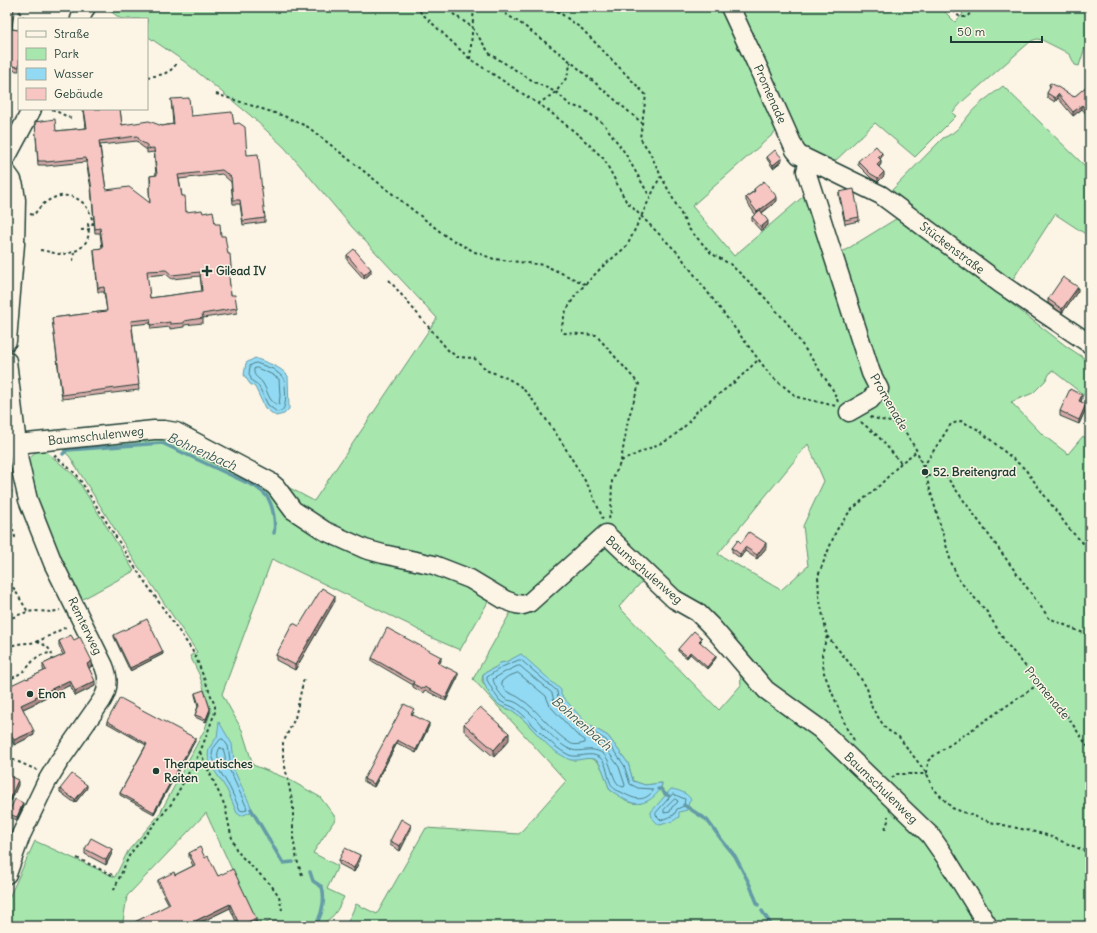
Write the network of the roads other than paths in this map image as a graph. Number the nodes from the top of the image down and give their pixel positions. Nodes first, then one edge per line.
1 (86, 7) edge
2 (730, 7) edge
3 (80, 18) edge
4 (31, 110) edge
5 (7, 156) edge
6 (809, 161) junction
7 (7, 173) edge
8 (7, 341) edge
9 (1090, 344) edge
10 (7, 361) edge
11 (844, 409) road end
12 (17, 444) junction
13 (7, 874) edge
14 (988, 926) edge

1 - 3 street
2 - 6 street, Promenade
4 - 5 street
6 - 9 street, Stückenstraße
6 - 11 street, Promenade
7 - 8 street
10 - 12 street, Remterweg
12 - 13 street, Remterweg
12 - 14 street, Baumschulenweg

